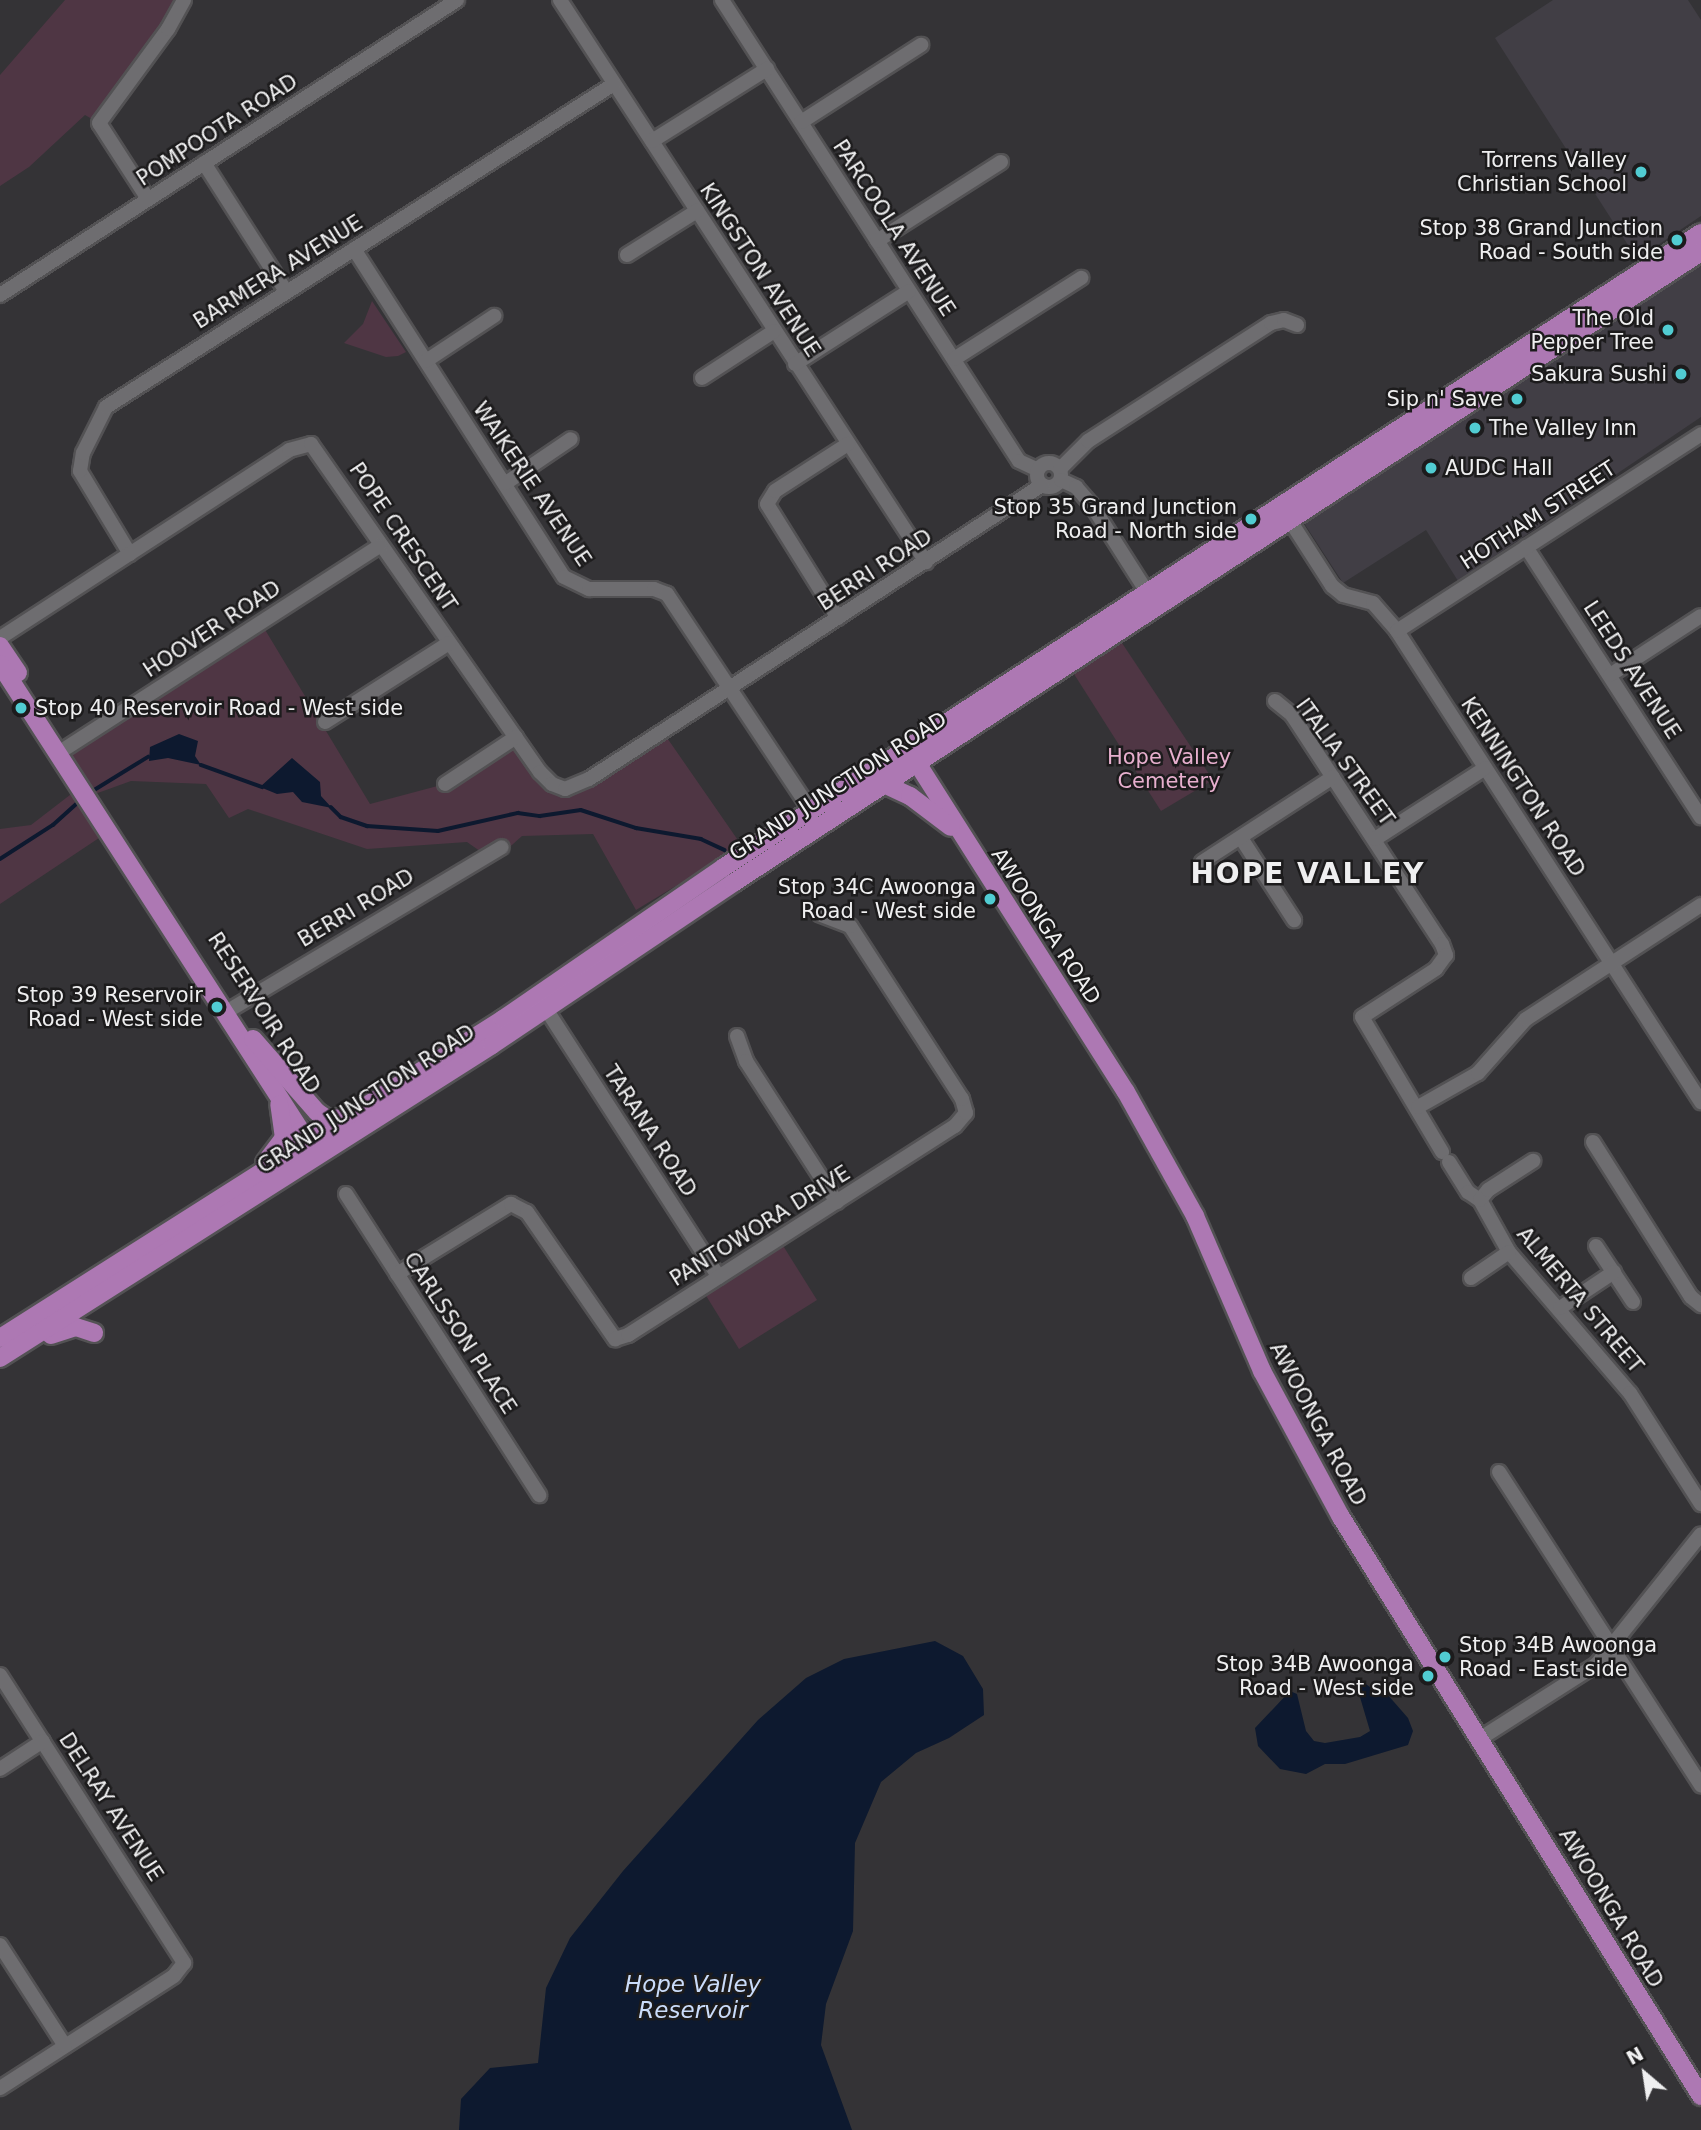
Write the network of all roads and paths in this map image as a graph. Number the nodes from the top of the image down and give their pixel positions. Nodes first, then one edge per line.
1 (184, 0) edge
2 (457, 0) edge
3 (560, 0) edge
4 (726, 1) edge
5 (921, 45) dead end
6 (767, 69) junction
7 (614, 84) junction
8 (801, 122) junction
9 (652, 141) junction
10 (1001, 162) dead end
11 (204, 163) junction
12 (148, 199) junction
13 (697, 211) junction
14 (1701, 233) edge
15 (877, 241) junction
16 (354, 249) junction
17 (1701, 252) edge
18 (627, 255) dead end
19 (1679, 265) junction
20 (1081, 278) dead end
21 (1629, 278) junction
22 (286, 291) junction
23 (909, 291) junction
24 (0, 295) edge
25 (1596, 300) junction
26 (494, 316) dead end
27 (1594, 321) junction
28 (1297, 325) dead end
29 (774, 331) junction
30 (1568, 337) junction
31 (1538, 338) junction
32 (954, 359) junction
33 (426, 361) junction
34 (795, 364) junction
35 (702, 378) dead end
36 (1446, 407) junction
37 (1701, 434) edge
38 (571, 439) dead end
39 (848, 444) junction
40 (1060, 474) junction
41 (1040, 478) junction
42 (506, 483) junction
43 (1285, 512) junction
44 (380, 546) junction
45 (1526, 547) junction
46 (130, 554) junction
47 (926, 562) junction
48 (1152, 599) junction
49 (1701, 616) edge
50 (838, 618) junction
51 (1397, 631) junction
52 (0, 638) edge
53 (449, 643) junction
54 (0, 646) edge
55 (0, 664) edge
56 (1610, 675) junction
57 (730, 688) junction
58 (1275, 701) dead end
59 (325, 722) dead end
60 (516, 737) junction
61 (62, 751) junction
62 (912, 756) junction
63 (1485, 768) junction
64 (1333, 777) junction
65 (445, 784) dead end
66 (884, 784) junction
67 (811, 811) junction
68 (1701, 817) edge
69 (960, 834) junction
70 (1241, 838) junction
71 (1375, 839) junction
72 (502, 847) dead end
73 (1202, 862) dead end
74 (1701, 905) edge
75 (819, 914) dead end
76 (1294, 920) dead end
77 (1446, 956) joint
78 (1611, 963) junction
79 (558, 982) junction
80 (546, 1009) junction
81 (229, 1011) junction
82 (503, 1019) junction
83 (737, 1036) dead end
84 (251, 1037) junction
85 (273, 1087) junction
86 (1701, 1102) edge
87 (1418, 1107) junction
88 (345, 1119) junction
89 (1593, 1142) dead end
90 (316, 1148) junction
91 (1533, 1161) dead end
92 (242, 1185) junction
93 (346, 1194) dead end
94 (1480, 1200) junction
95 (836, 1202) junction
96 (1596, 1246) dead end
97 (1509, 1252) junction
98 (1614, 1272) junction
99 (397, 1274) junction
100 (719, 1277) junction
101 (1471, 1278) dead end
102 (83, 1296) junction
103 (1633, 1302) dead end
104 (1701, 1305) edge
105 (1560, 1308) junction
106 (94, 1333) dead end
107 (0, 1338) edge
108 (16, 1348) junction
109 (0, 1358) edge
110 (1499, 1472) dead end
111 (539, 1495) dead end
112 (1701, 1504) edge
113 (1701, 1534) edge
114 (1611, 1649) junction
115 (0, 1675) edge
116 (1481, 1738) junction
117 (43, 1741) junction
118 (0, 1769) edge
119 (1701, 1786) edge
120 (0, 1945) edge
121 (65, 2046) junction
122 (0, 2088) edge
123 (1701, 2096) edge

1 - 12 street
2 - 11 street, POMPOOTA ROAD
3 - 7 street, KINGSTON AVENUE
4 - 6 street, PARCOOLA AVENUE
5 - 8 street
6 - 8 street, PARCOOLA AVENUE
6 - 9 street
7 - 9 street, KINGSTON AVENUE
7 - 16 street, BARMERA AVENUE
8 - 15 street, PARCOOLA AVENUE
9 - 13 street, KINGSTON AVENUE
10 - 15 street
11 - 12 street, POMPOOTA ROAD
11 - 22 street
12 - 24 street, POMPOOTA ROAD
13 - 18 street
13 - 29 street, KINGSTON AVENUE
14 - 21 main road, GRAND JUNCTION ROAD
15 - 23 street, PARCOOLA AVENUE
16 - 22 street, BARMERA AVENUE
16 - 33 street, WAIKERIE AVENUE
17 - 19 main road, GRAND JUNCTION ROAD
19 - 21 main road
19 - 27 main road, GRAND JUNCTION ROAD
20 - 32 street
21 - 25 main road, GRAND JUNCTION ROAD
22 - 46 street, BARMERA AVENUE
23 - 32 street, PARCOOLA AVENUE
23 - 34 street
25 - 27 main road
25 - 31 main road, GRAND JUNCTION ROAD
26 - 33 street
27 - 30 main road, GRAND JUNCTION ROAD
28 - 40 street
29 - 34 street, KINGSTON AVENUE
29 - 35 street
30 - 31 main road
30 - 36 main road, GRAND JUNCTION ROAD
31 - 36 main road, GRAND JUNCTION ROAD
32 - 41 street, PARCOOLA AVENUE
33 - 42 street, WAIKERIE AVENUE
34 - 39 street, KINGSTON AVENUE
36 - 43 main road, GRAND JUNCTION ROAD
37 - 45 street, HOTHAM STREET
38 - 42 street
39 - 47 street, KINGSTON AVENUE
39 - 50 street
40 - 41 street
40 - 41 street
40 - 48 street
41 - 47 street, BERRI ROAD
42 - 57 street, WAIKERIE AVENUE
43 - 48 main road, GRAND JUNCTION ROAD
43 - 51 street, KENNINGTON ROAD
44 - 46 street, POPE CRESCENT
44 - 53 street, POPE CRESCENT
44 - 61 street, HOOVER ROAD
45 - 51 street, HOTHAM STREET
45 - 56 street, LEEDS AVENUE
46 - 52 street, POPE CRESCENT
47 - 50 street, BERRI ROAD
48 - 62 main road, GRAND JUNCTION ROAD
49 - 56 street
50 - 57 street, BERRI ROAD
51 - 63 street, KENNINGTON ROAD
53 - 59 street
53 - 60 street, POPE CRESCENT
54 - 61 main road, RESERVOIR ROAD
55 - 61 main road, RESERVOIR ROAD
56 - 68 street, LEEDS AVENUE
57 - 60 street, POPE CRESCENT
57 - 67 street, WAIKERIE AVENUE
58 - 64 street, ITALIA STREET
60 - 65 street
61 - 81 main road, RESERVOIR ROAD
62 - 66 main road, GRAND JUNCTION ROAD
62 - 67 main road, GRAND JUNCTION ROAD
62 - 69 main road, AWOONGA ROAD
63 - 71 street
63 - 78 street, KENNINGTON ROAD
64 - 70 street
64 - 71 street, ITALIA STREET
66 - 69 main road
66 - 80 main road, GRAND JUNCTION ROAD
67 - 79 main road, GRAND JUNCTION ROAD
69 - 116 main road, AWOONGA ROAD
70 - 73 street
70 - 76 street
71 - 77 street, ITALIA STREET
72 - 81 street, BERRI ROAD
74 - 78 street
75 - 95 street, PANTOWORA DRIVE
77 - 87 street, ALMERTA STREET
78 - 86 street, KENNINGTON ROAD
78 - 87 street
79 - 80 main road
79 - 82 main road, GRAND JUNCTION ROAD
80 - 82 main road
80 - 90 main road, GRAND JUNCTION ROAD
80 - 100 street, TARANA ROAD
81 - 84 main road, RESERVOIR ROAD
81 - 85 main road, RESERVOIR ROAD
82 - 88 main road, GRAND JUNCTION ROAD
83 - 95 street
84 - 88 main road
84 - 90 main road, RESERVOIR ROAD
85 - 90 main road, RESERVOIR ROAD
85 - 92 main road
87 - 94 street, ALMERTA STREET
88 - 90 main road, GRAND JUNCTION ROAD
89 - 104 street
90 - 92 main road, GRAND JUNCTION ROAD
90 - 102 main road, GRAND JUNCTION ROAD
91 - 94 street
92 - 102 main road, GRAND JUNCTION ROAD
93 - 99 street, CARLSSON PLACE
94 - 97 street, ALMERTA STREET
95 - 100 street, PANTOWORA DRIVE
96 - 98 street
97 - 101 street
97 - 105 street, ALMERTA STREET
98 - 103 street
98 - 105 street
99 - 100 street, PANTOWORA DRIVE
99 - 111 street, CARLSSON PLACE
102 - 107 main road, GRAND JUNCTION ROAD
102 - 108 main road, GRAND JUNCTION ROAD
105 - 112 street, ALMERTA STREET
106 - 108 main road
108 - 109 main road, GRAND JUNCTION ROAD
110 - 114 street
113 - 114 street
114 - 116 street
114 - 119 street
115 - 117 street, DELRAY AVENUE
116 - 123 main road, AWOONGA ROAD
117 - 118 street
117 - 121 street, DELRAY AVENUE
120 - 121 street
121 - 122 street

